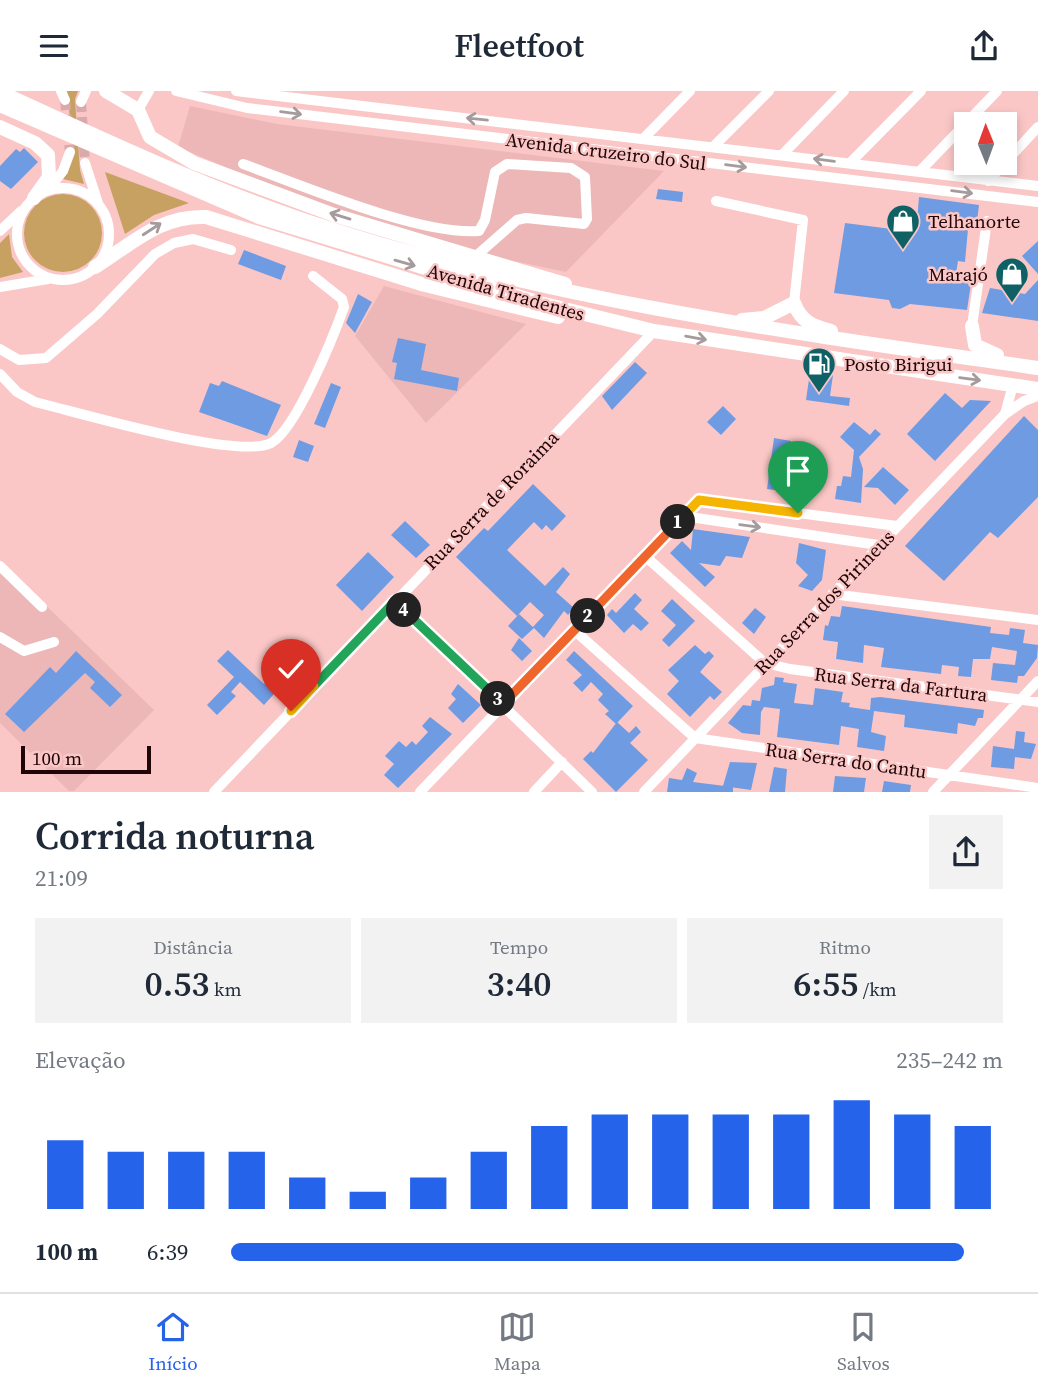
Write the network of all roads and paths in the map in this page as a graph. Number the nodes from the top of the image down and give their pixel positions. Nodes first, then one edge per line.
1 (86, 91) edge
2 (106, 91) edge
3 (149, 91) edge
4 (176, 91) edge
5 (236, 91) edge
6 (691, 91) edge
7 (769, 91) edge
8 (844, 91) edge
9 (921, 91) edge
10 (997, 91) edge
11 (0, 92) edge
12 (257, 94) junction
13 (81, 102) tunnel mouth
14 (0, 105) edge
15 (247, 108) junction
16 (138, 110) junction
17 (0, 127) edge
18 (1038, 127) edge
19 (644, 138) junction
20 (714, 146) junction
21 (70, 152) tunnel mouth
22 (782, 155) junction
23 (85, 163) tunnel mouth
24 (850, 163) junction
25 (243, 164) dead end
26 (919, 172) junction
27 (988, 181) junction
28 (1038, 186) edge
29 (48, 190) junction
30 (716, 201) dead end
31 (30, 202) junction
32 (1038, 202) edge
33 (98, 204) junction
34 (988, 221) dead end
35 (479, 231) junction
36 (0, 232) edge
37 (491, 241) junction
38 (231, 250) dead end
39 (476, 256) junction
40 (95, 267) junction
41 (313, 276) dead end
42 (51, 278) junction
43 (0, 287) edge
44 (615, 303) junction
45 (794, 303) junction
46 (616, 323) junction
47 (724, 323) junction
48 (972, 326) joint
49 (653, 331) junction
50 (880, 345) junction
51 (0, 349) edge
52 (1038, 368) edge
53 (0, 374) edge
54 (1038, 375) edge
55 (1013, 385) junction
56 (1038, 389) edge
57 (1038, 396) edge
58 (1005, 414) junction
59 (683, 516) junction
60 (897, 526) junction
61 (878, 545) junction
62 (645, 556) junction
63 (0, 566) edge
64 (832, 594) junction
65 (395, 601) junction
66 (42, 607) dead end
67 (1038, 620) edge
68 (575, 630) junction
69 (0, 637) edge
70 (54, 642) dead end
71 (765, 663) junction
72 (1038, 681) edge
73 (1021, 700) junction
74 (1038, 702) edge
75 (503, 704) junction
76 (695, 738) junction
77 (562, 762) junction
78 (949, 774) junction
79 (1038, 787) edge
80 (214, 792) edge
81 (421, 792) edge
82 (534, 792) edge
83 (592, 792) edge
84 (644, 792) edge
85 (933, 792) edge

1 - 13 street
2 - 16 highway
3 - 16 street
4 - 15 street, Avenida Cruzeiro do Sul
5 - 12 street, Avenida Cruzeiro do Sul
6 - 19 street
7 - 20 street
8 - 22 street
9 - 24 street
10 - 26 street
11 - 44 highway, Avenida Tiradentes
12 - 15 street
19 -> 12 street, Avenida Cruzeiro do Sul
14 -> 46 highway, Avenida Tiradentes
15 -> 32 street, Avenida Cruzeiro do Sul
39 -> 16 highway
17 - 31 highway
18 - 27 street
19 - 20 street, Avenida Cruzeiro do Sul
20 - 22 street, Avenida Cruzeiro do Sul
21 - 29 street
24 -> 22 street, Avenida Cruzeiro do Sul
23 - 33 street
24 - 26 street, Avenida Cruzeiro do Sul
25 - 35 street
26 - 27 street, Avenida Cruzeiro do Sul
27 - 28 street, Avenida Cruzeiro do Sul
29 - 31 street
29 - 33 street
30 - 45 street
31 - 36 street
31 - 42 street
33 - 40 street
34 - 48 street
35 - 37 street
35 - 37 street
37 - 39 street
38 - 51 street
39 - 44 highway
40 - 42 street
40 -> 46 highway
41 - 53 street
42 - 43 street
44 - 47 highway, Avenida Tiradentes
45 - 47 highway
45 - 50 highway
46 - 49 highway, Avenida Tiradentes
47 - 50 highway, Avenida Tiradentes
48 - 52 highway
49 -> 55 highway, Avenida Tiradentes
49 - 65 street, Rua Serra de Roraima
50 - 52 highway, Avenida Tiradentes
54 - 55 highway
55 - 56 highway, Avenida Tiradentes
55 - 58 street
57 - 58 street
58 - 60 street, Rua Serra dos Pirineus
59 - 60 street
59 -> 61 street
59 - 62 street
60 - 61 street, Rua Serra dos Pirineus
61 - 64 street, Rua Serra dos Pirineus
62 - 68 street
62 - 71 street
63 - 66 street
64 - 67 street
64 - 71 street, Rua Serra dos Pirineus
65 - 75 street
65 - 80 street, Rua Serra de Roraima
68 - 75 street
68 - 76 street
69 - 70 street
71 - 73 street, Rua Serra da Fartura
71 - 76 street, Rua Serra dos Pirineus
72 - 73 street
73 - 74 street, Rua Serra da Fartura
73 - 78 street
75 - 77 street
75 - 81 street
76 - 78 street, Rua Serra do Cantu
76 - 84 street, Rua Serra dos Pirineus
77 - 82 street
77 - 83 street
78 - 79 street, Rua Serra do Cantu
78 - 85 street

